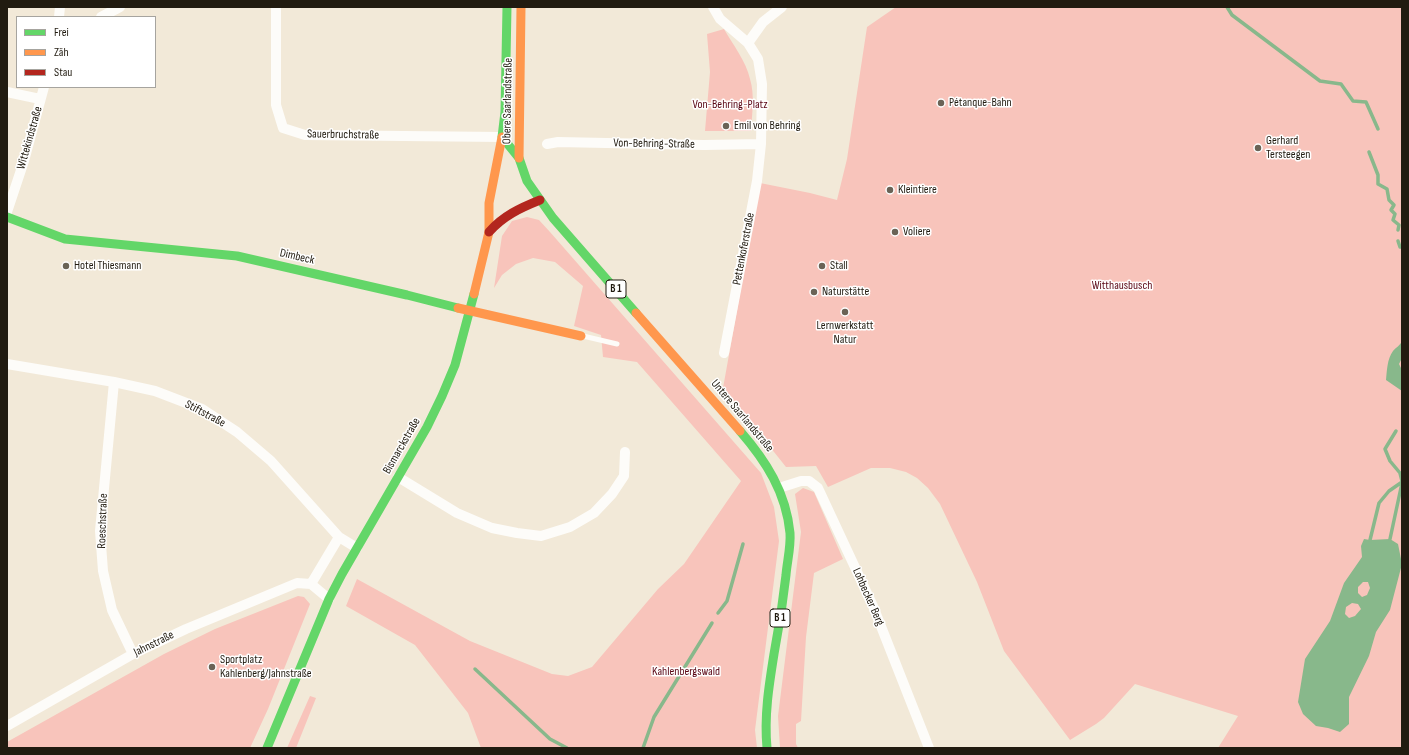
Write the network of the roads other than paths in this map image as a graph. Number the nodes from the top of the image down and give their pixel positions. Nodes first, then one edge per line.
1 (120, 7) edge
2 (276, 7) edge
3 (507, 7) edge
4 (522, 7) edge
5 (713, 7) edge
6 (782, 7) edge
7 (103, 16) edge
8 (748, 43) junction
9 (44, 88) edge
10 (7, 92) edge
11 (40, 99) junction
12 (502, 137) junction
13 (547, 144) dead end
14 (761, 144) junction
15 (519, 158) junction
16 (540, 200) junction
17 (7, 212) edge
18 (7, 217) edge
19 (489, 232) junction
20 (470, 311) junction
21 (581, 336) joint
22 (617, 344) dead end
23 (724, 353) dead end
24 (7, 364) edge
25 (114, 382) junction
26 (625, 452) dead end
27 (398, 477) junction
28 (779, 488) junction
29 (339, 536) junction
30 (357, 548) junction
31 (311, 584) junction
32 (329, 599) junction
33 (133, 654) junction
34 (7, 726) edge
35 (267, 748) edge
36 (767, 748) edge
37 (929, 748) edge

1 - 7 street
2 - 12 street, Sauerbruchstraße
3 - 12 main road, Obere Saarlandstraße
4 - 15 main road, Obere Saarlandstraße / B 1
5 - 8 street
6 - 8 street
8 - 14 street
9 - 11 street, Wittekindstraße
10 - 11 street
11 - 17 street, Wittekindstraße
12 - 15 main road, Obere Saarlandstraße / B 1
12 - 19 main road, Bismarckstraße
13 - 14 street, Von-Behring-Straße
14 - 23 street, Pettenkoferstraße
15 - 16 main road, Untere Saarlandstraße / B 1
16 - 19 main road
16 - 28 main road, Untere Saarlandstraße / B 1
18 - 20 main road, Dimbeck
19 - 20 main road, Bismarckstraße
20 - 21 main road, Dimbeck
20 - 27 main road, Bismarckstraße
21 - 22 lane
24 - 25 street, Stiftstraße
25 - 29 street, Stiftstraße
25 - 33 street, Roeschstraße
26 - 27 street
27 - 30 main road, Bismarckstraße
28 - 36 main road, Untere Saarlandstraße / B 1
28 - 37 street, Lohbecker Berg
29 - 30 street, Stiftstraße
29 - 31 street
30 - 32 main road, Bismarckstraße
31 - 32 street
31 - 33 street, Jahnstraße
32 - 35 main road, Bismarckstraße
33 - 34 street, Jahnstraße

